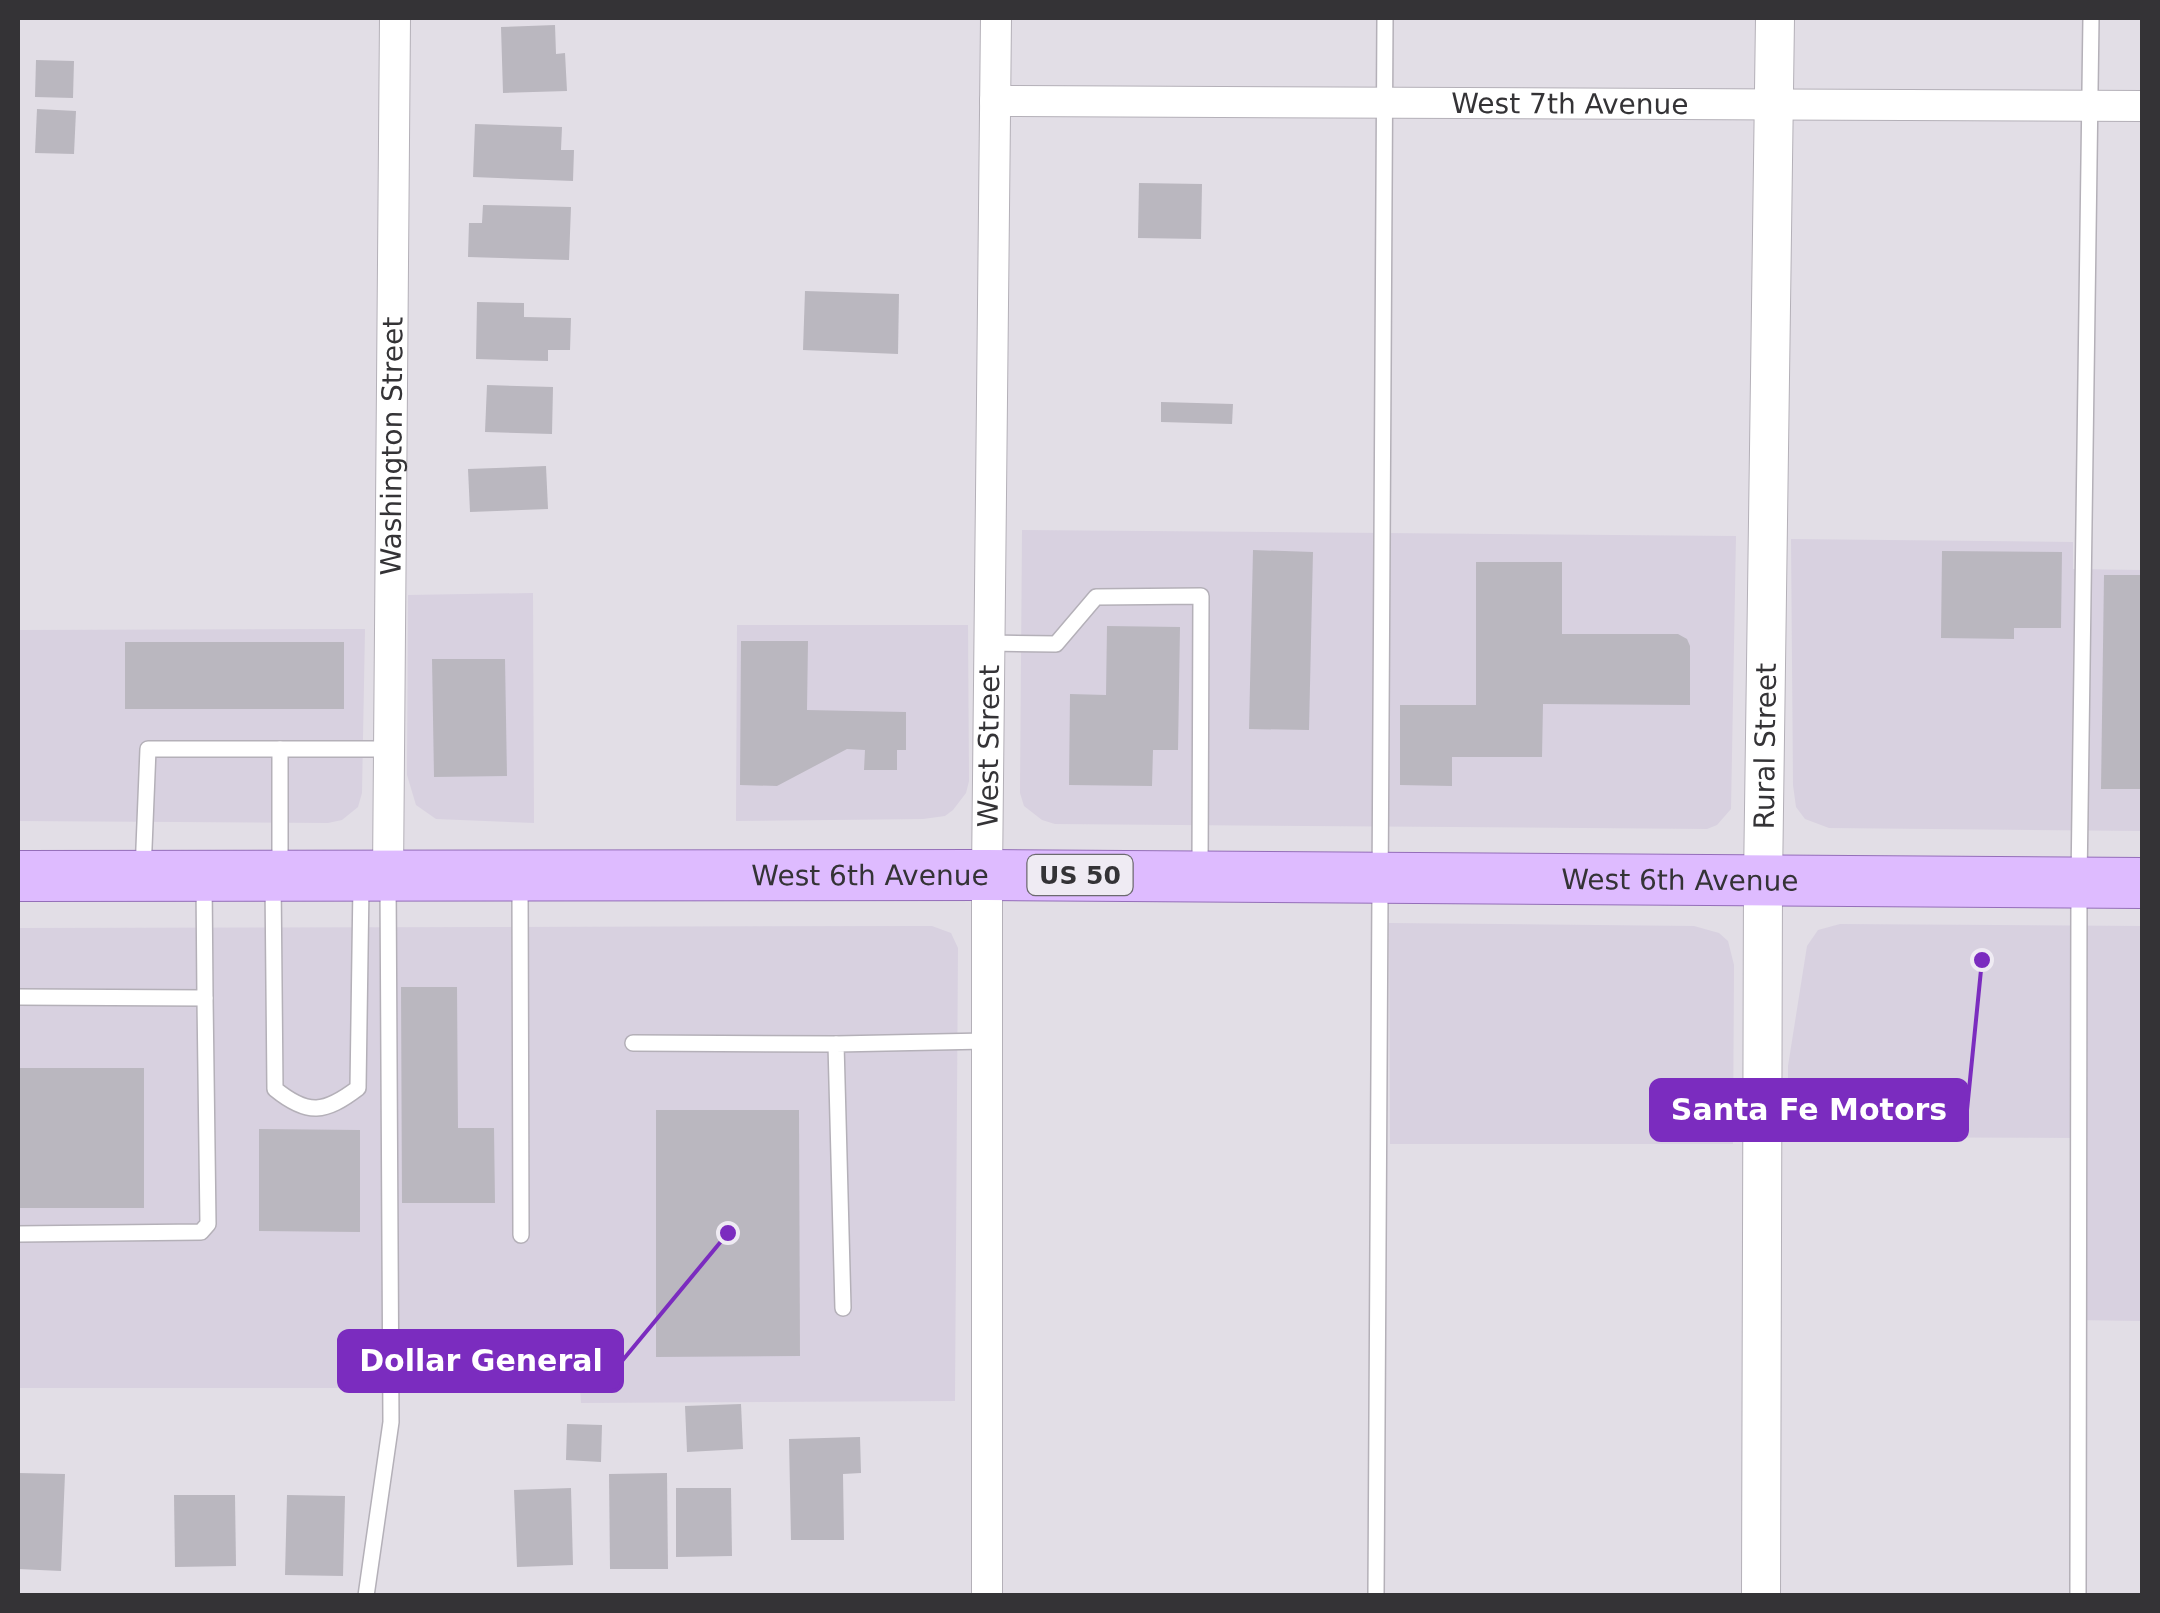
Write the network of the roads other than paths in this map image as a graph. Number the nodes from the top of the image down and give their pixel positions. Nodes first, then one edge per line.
1 (395, 18) edge
2 (996, 18) edge
3 (1385, 18) edge
4 (1775, 18) edge
5 (2091, 18) edge
6 (996, 101) junction
7 (1384, 103) junction
8 (1774, 105) junction
9 (2092, 106) junction
10 (2142, 106) edge
11 (989, 643) junction
12 (280, 749) junction
13 (387, 749) junction
14 (987, 874) junction
15 (520, 875) junction
16 (18, 876) edge
17 (143, 876) junction
18 (204, 876) junction
19 (277, 876) junction
20 (375, 876) junction
21 (1200, 876) junction
22 (1380, 877) junction
23 (1763, 881) junction
24 (2080, 883) junction
25 (2142, 883) edge
26 (18, 997) edge
27 (205, 998) junction
28 (986, 1041) junction
29 (633, 1043) dead end
30 (836, 1044) junction
31 (18, 1234) edge
32 (521, 1235) dead end
33 (843, 1308) dead end
34 (366, 1596) edge
35 (987, 1596) edge
36 (1376, 1596) edge
37 (1761, 1596) edge
38 (2078, 1596) edge

1 - 13 street, Washington Street
2 - 6 street, West Street
3 - 7 lane
4 - 8 street, Rural Street
5 - 9 lane
6 - 7 street, West 7th Avenue
6 - 11 street, West Street
7 - 8 street, West 7th Avenue
7 - 22 lane
8 - 9 street, West 7th Avenue
8 - 23 street, Rural Street
9 - 10 street, West 7th Avenue
9 - 24 lane
11 - 14 street, West Street
11 - 21 lane
12 - 13 lane
12 - 17 lane
12 - 19 lane
13 - 20 street, Washington Street
14 - 15 main road, West 6th Avenue / US 50
14 - 21 main road, West 6th Avenue / US 50
14 - 28 street, West Street
15 - 20 main road, West 6th Avenue / US 50
15 - 32 lane
16 - 17 main road, West 6th Avenue / US 50
17 - 18 main road, West 6th Avenue / US 50
18 - 19 main road, West 6th Avenue / US 50
18 - 27 lane
19 - 20 main road, West 6th Avenue / US 50
19 - 20 lane
20 - 34 lane
21 - 22 main road, West 6th Avenue / US 50
22 - 23 main road, West 6th Avenue / US 50
22 - 36 lane
23 - 24 main road, West 6th Avenue / US 50
23 - 37 street, Rural Street
24 - 25 main road, West 6th Avenue / US 50
24 - 38 lane
26 - 27 lane
27 - 31 lane
28 - 30 lane
28 - 35 street, West Street
29 - 30 lane
30 - 33 lane

